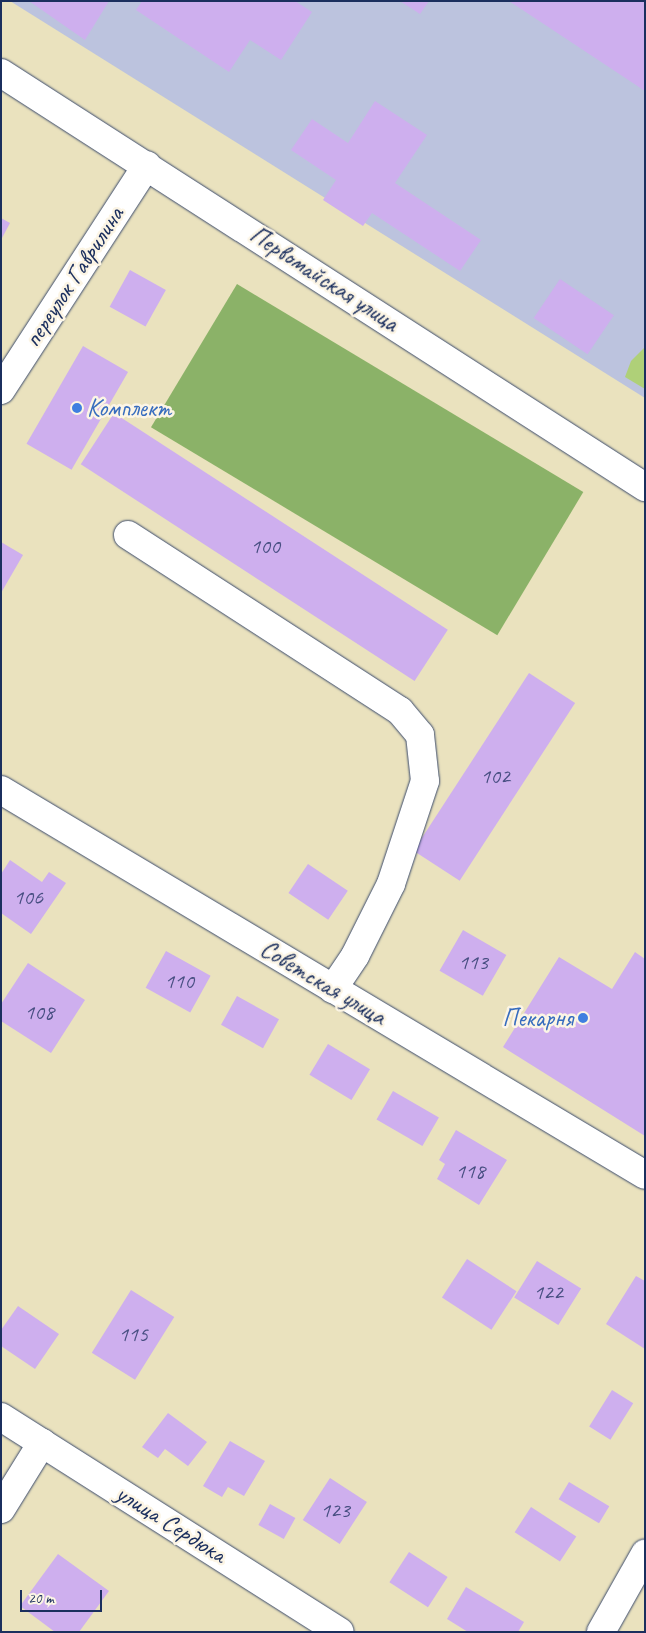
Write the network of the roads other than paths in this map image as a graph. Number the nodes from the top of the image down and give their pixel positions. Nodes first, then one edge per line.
1 (1, 74) edge
2 (146, 165) junction
3 (1, 390) edge
4 (645, 487) edge
5 (128, 535) dead end
6 (1, 790) edge
7 (332, 989) junction
8 (645, 1175) edge
9 (1, 1417) edge
10 (42, 1443) junction
11 (1, 1509) edge
12 (645, 1554) edge
13 (340, 1632) edge
14 (601, 1632) edge

1 - 2 street, Первомайская улица
2 - 3 street, переулок Гаврилина
2 - 4 street, Первомайская улица
5 - 7 street
6 - 7 street, Советская улица
7 - 8 street, Советская улица
9 - 10 street, улица Сердюка
10 - 11 street
10 - 13 street, улица Сердюка
12 - 14 street

